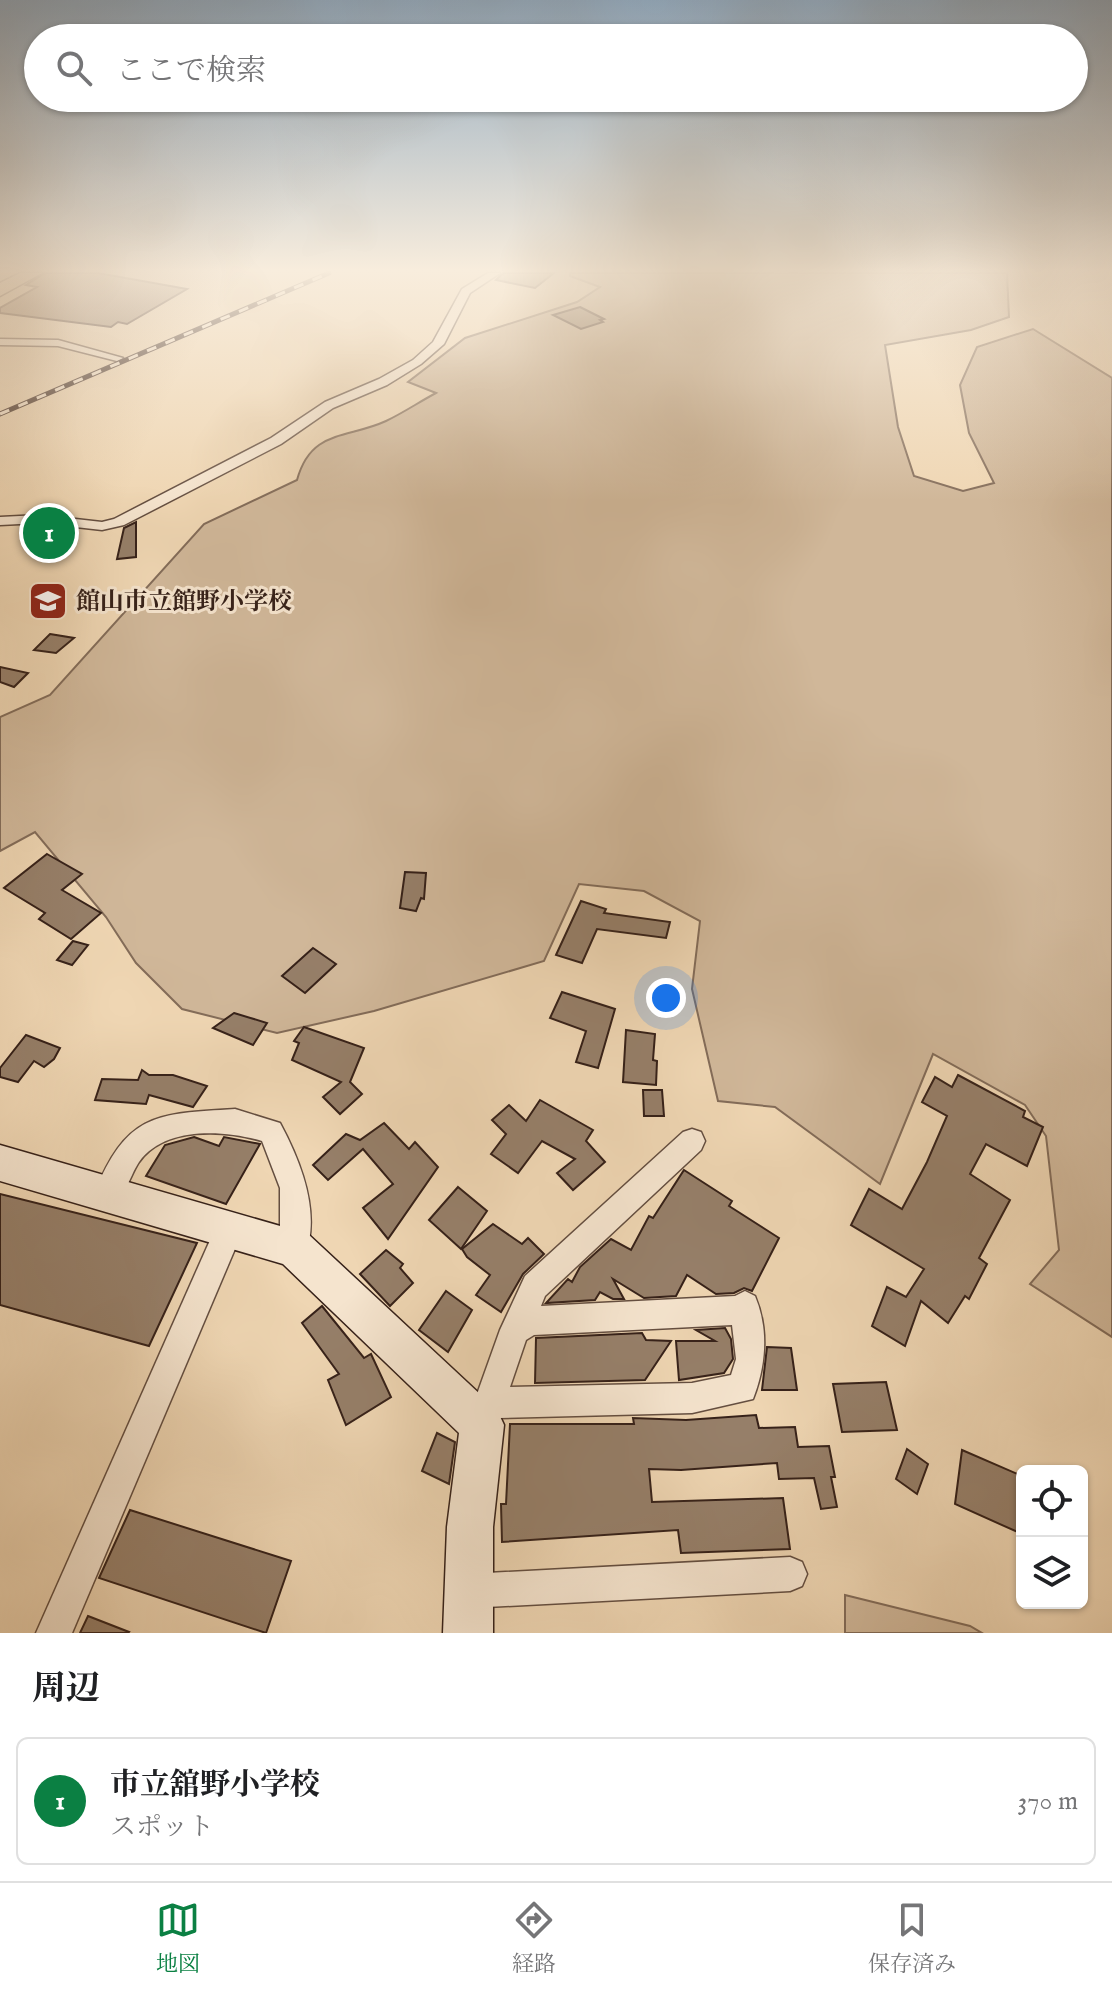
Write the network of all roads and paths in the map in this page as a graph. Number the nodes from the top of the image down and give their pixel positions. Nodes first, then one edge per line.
1 (86, 349) edge
2 (432, 349) edge
3 (117, 358) dead end
4 (0, 521) edge
5 (692, 1141) dead end
6 (0, 1163) edge
7 (107, 1194) junction
8 (229, 1230) junction
9 (294, 1248) junction
10 (515, 1330) junction
11 (486, 1414) junction
12 (790, 1574) dead end
13 (468, 1612) edge
14 (54, 1633) edge

1 - 3 street
2 - 4 street
5 - 10 street
6 - 7 street
7 - 8 street
7 - 9 street
8 - 9 street
8 - 14 street
9 - 11 street
10 - 11 street
10 - 11 street
11 - 13 street
12 - 13 street

